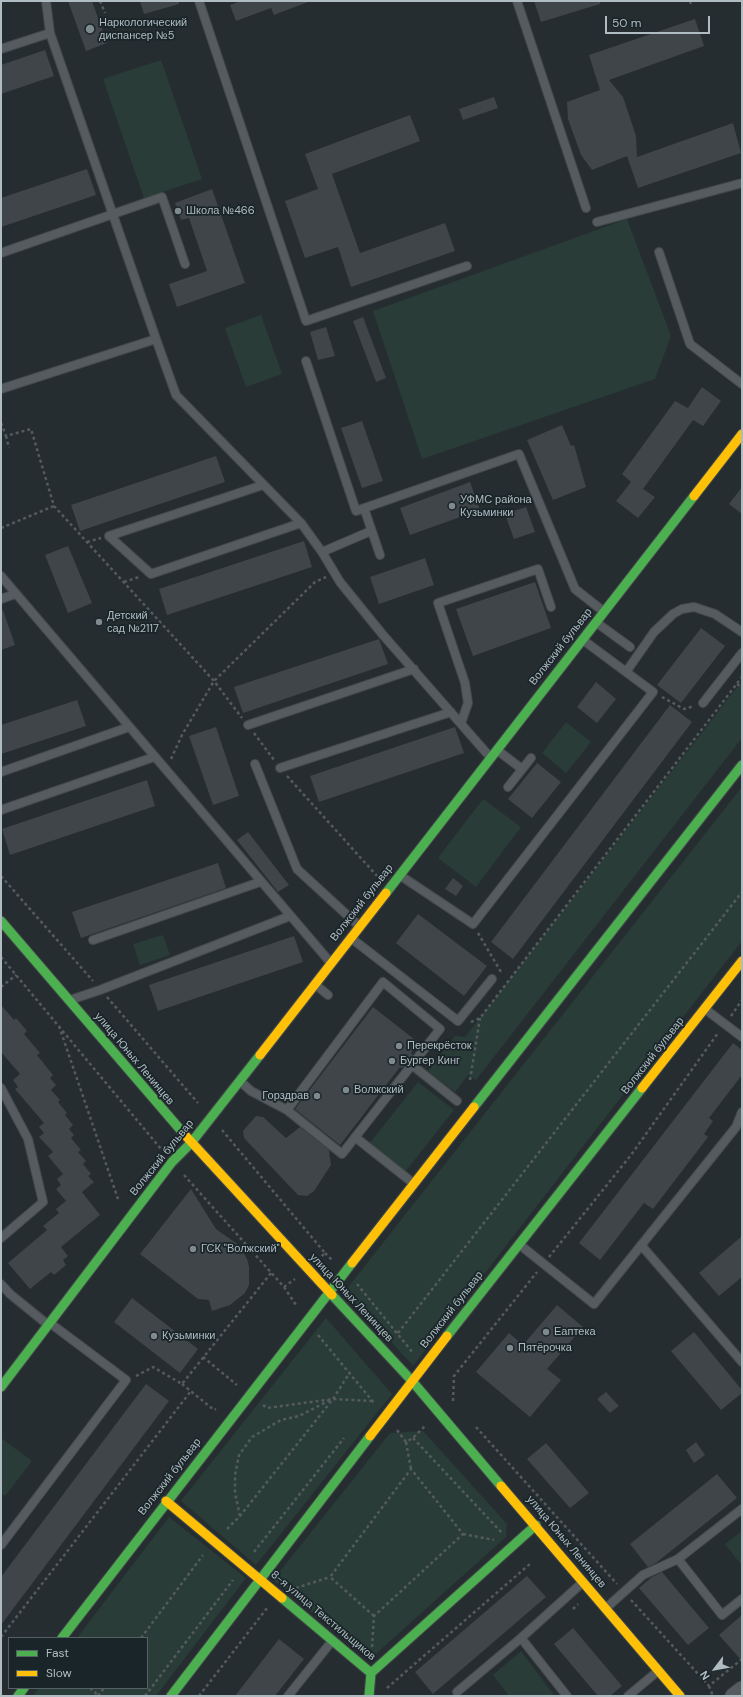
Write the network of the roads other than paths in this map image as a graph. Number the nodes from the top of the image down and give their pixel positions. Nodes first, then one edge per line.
1 (46, 1) edge
2 (199, 1) edge
3 (517, 1) edge
4 (50, 32) junction
5 (1, 49) edge
6 (742, 183) edge
7 (586, 208) dead end
8 (113, 215) junction
9 (597, 222) dead end
10 (659, 252) dead end
11 (1, 253) edge
12 (186, 264) dead end
13 (467, 266) dead end
14 (156, 339) junction
15 (306, 361) dead end
16 (742, 384) edge
17 (1, 389) edge
18 (742, 434) edge
19 (263, 485) junction
20 (364, 508) junction
21 (301, 523) junction
22 (371, 531) junction
23 (322, 552) junction
24 (380, 555) dead end
25 (1, 576) edge
26 (16, 594) junction
27 (1, 599) edge
28 (551, 607) dead end
29 (604, 612) junction
30 (596, 622) junction
31 (742, 632) edge
32 (582, 639) junction
33 (630, 648) dead end
34 (742, 653) edge
35 (414, 669) junction
36 (626, 672) junction
37 (702, 703) road end
38 (451, 712) junction
39 (461, 723) junction
40 (248, 725) road end
41 (129, 727) junction
42 (497, 750) junction
43 (154, 757) junction
44 (491, 758) junction
45 (531, 758) dead end
46 (255, 764) dead end
47 (742, 765) edge
48 (280, 768) road end
49 (522, 769) junction
50 (1, 772) edge
51 (508, 787) dead end
52 (1, 810) edge
53 (399, 874) junction
54 (260, 882) junction
55 (290, 916) junction
56 (1, 920) edge
57 (359, 926) junction
58 (350, 938) junction
59 (93, 940) dead end
60 (742, 961) edge
61 (331, 963) junction
62 (492, 979) dead end
63 (314, 984) junction
64 (328, 995) dead end
65 (69, 1000) junction
66 (705, 1009) junction
67 (742, 1037) edge
68 (412, 1065) junction
69 (240, 1081) junction
70 (1, 1088) edge
71 (457, 1101) road end
72 (287, 1110) junction
73 (742, 1112) edge
74 (355, 1137) junction
75 (191, 1143) junction
76 (414, 1184) junction
77 (1, 1238) edge
78 (520, 1244) junction
79 (641, 1245) junction
80 (1, 1284) edge
81 (329, 1292) junction
82 (10, 1294) junction
83 (1, 1295) edge
84 (49, 1323) junction
85 (742, 1362) edge
86 (412, 1380) junction
87 (1, 1387) edge
88 (166, 1502) junction
89 (742, 1509) edge
90 (536, 1526) junction
91 (1, 1545) edge
92 (678, 1559) junction
93 (260, 1579) junction
94 (584, 1582) junction
95 (742, 1599) edge
96 (606, 1608) junction
97 (63, 1637) edge
98 (521, 1638) junction
99 (332, 1640) junction
100 (659, 1670) junction
101 (371, 1673) junction
102 (742, 1689) edge
103 (457, 1692) dead end
104 (171, 1696) edge
105 (288, 1696) edge
106 (369, 1696) edge
107 (567, 1696) edge
108 (628, 1696) edge
109 (680, 1696) edge
110 (733, 1696) edge

1 - 4 lane
2 - 13 lane
3 - 7 lane
4 - 5 lane
4 - 8 lane
6 - 9 lane
8 - 11 lane
8 - 12 lane
8 - 14 lane
10 - 16 lane
14 - 17 lane
14 - 19 lane
15 - 20 lane
18 - 29 main road, Волжский бульвар
19 - 21 lane
19 - 21 lane
20 - 22 lane
20 - 29 lane
21 - 23 lane
22 - 23 lane
22 - 24 lane
23 - 35 lane
25 - 26 lane
26 - 27 lane
26 - 41 lane
28 - 39 lane
29 - 30 main road, Волжский бульвар
30 - 32 main road, Волжский бульвар
30 - 33 lane
31 - 36 lane
32 - 36 lane
32 - 42 main road, Волжский бульвар
34 - 37 lane
35 - 38 lane
35 - 40 lane
36 - 53 lane
38 - 39 lane
38 - 48 lane
39 - 44 lane
41 - 43 lane
41 - 50 lane
42 - 44 main road, Волжский бульвар
42 - 49 lane
43 - 52 lane
43 - 54 lane
44 - 53 main road, Волжский бульвар
45 - 49 lane
46 - 57 lane
47 - 76 main road, Волжский бульвар
49 - 51 lane
53 - 57 main road, Волжский бульвар
54 - 55 lane
54 - 59 lane
55 - 61 lane
55 - 65 lane
56 - 65 main road, улица Юных Ленинцев
57 - 58 main road, Волжский бульвар
58 - 61 main road, Волжский бульвар
58 - 62 lane
60 - 66 main road, Волжский бульвар
61 - 63 main road, Волжский бульвар
63 - 64 lane
63 - 69 main road, Волжский бульвар
65 - 75 main road, улица Юных Ленинцев
66 - 67 lane
66 - 78 main road, Волжский бульвар
68 - 71 lane
68 - 72 lane
68 - 74 lane
69 - 72 lane
69 - 75 main road, Волжский бульвар
70 - 77 lane
72 - 74 lane
73 - 79 lane
74 - 76 lane
75 - 81 main road, улица Юных Ленинцев
75 - 84 main road, Волжский бульвар
76 - 81 main road, Волжский бульвар
78 - 79 lane
78 - 86 main road, Волжский бульвар
79 - 85 lane
80 - 82 lane
81 - 86 main road, улица Юных Ленинцев
81 - 88 main road, Волжский бульвар
82 - 83 lane
82 - 84 lane
84 - 87 main road, Волжский бульвар
84 - 91 lane
86 - 90 main road, улица Юных Ленинцев
86 - 93 main road, Волжский бульвар
88 - 93 main road, 8-я улица Текстильщиков
88 - 97 main road, Волжский бульвар
89 - 92 lane
90 - 94 main road, улица Юных Ленинцев
90 - 101 main road
92 - 95 lane
92 - 96 lane
93 - 99 main road, 8-я улица Текстильщиков
93 - 104 main road, Волжский бульвар
94 - 96 main road, улица Юных Ленинцев
94 - 98 lane
96 - 100 main road, улица Юных Ленинцев
98 - 103 lane
98 - 107 lane
99 - 101 main road, 8-я улица Текстильщиков
99 - 105 lane
100 - 108 lane
100 - 109 main road, улица Юных Ленинцев
101 - 106 main road, 8-я улица Текстильщиков
102 - 110 street

